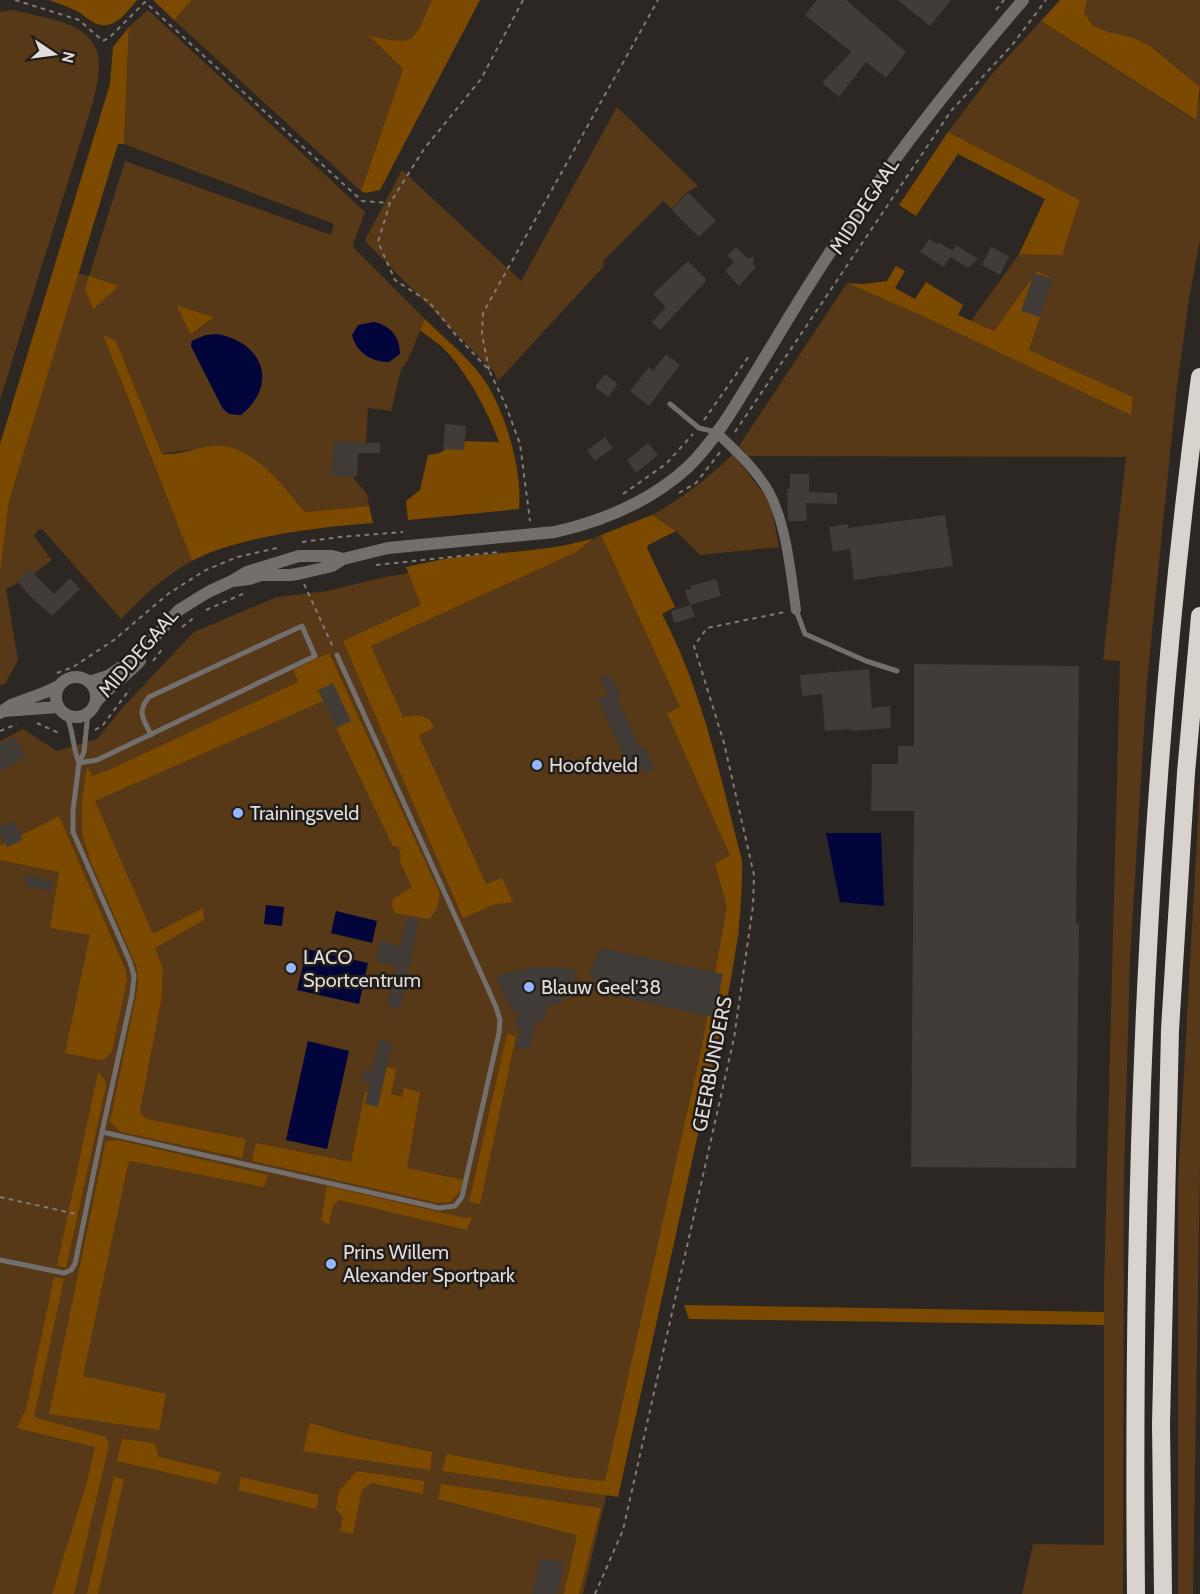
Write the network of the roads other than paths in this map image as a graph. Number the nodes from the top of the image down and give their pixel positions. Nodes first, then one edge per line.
1 (1023, 0) edge
2 (1200, 377) edge
3 (670, 404) dead end
4 (716, 432) junction
5 (343, 559) junction
6 (232, 581) junction
7 (796, 610) joint
8 (1200, 616) edge
9 (151, 641) junction
10 (337, 655) road end
11 (897, 671) dead end
12 (89, 682) junction
13 (58, 686) junction
14 (92, 708) junction
15 (62, 711) junction
16 (2, 712) edge
17 (151, 735) junction
18 (79, 763) junction
19 (102, 1132) junction
20 (0, 1260) edge
21 (1136, 1594) edge
22 (1163, 1594) edge

1 - 4 street, MIDDEGAAL
2 - 21 highway
3 - 4 lane
4 - 5 street, MIDDEGAAL
4 - 7 street
5 - 6 street, MIDDEGAAL
5 - 6 street, MIDDEGAAL
6 - 9 street, MIDDEGAAL
7 - 11 lane
8 - 22 highway
9 - 12 street, MIDDEGAAL
9 - 14 street, MIDDEGAAL
10 - 19 lane
12 - 13 street
12 - 14 street
13 - 15 street
13 - 16 street
14 - 15 street
14 - 18 lane
15 - 16 street
15 - 18 lane
17 - 17 lane
17 - 18 lane
18 - 19 lane
19 - 20 lane

